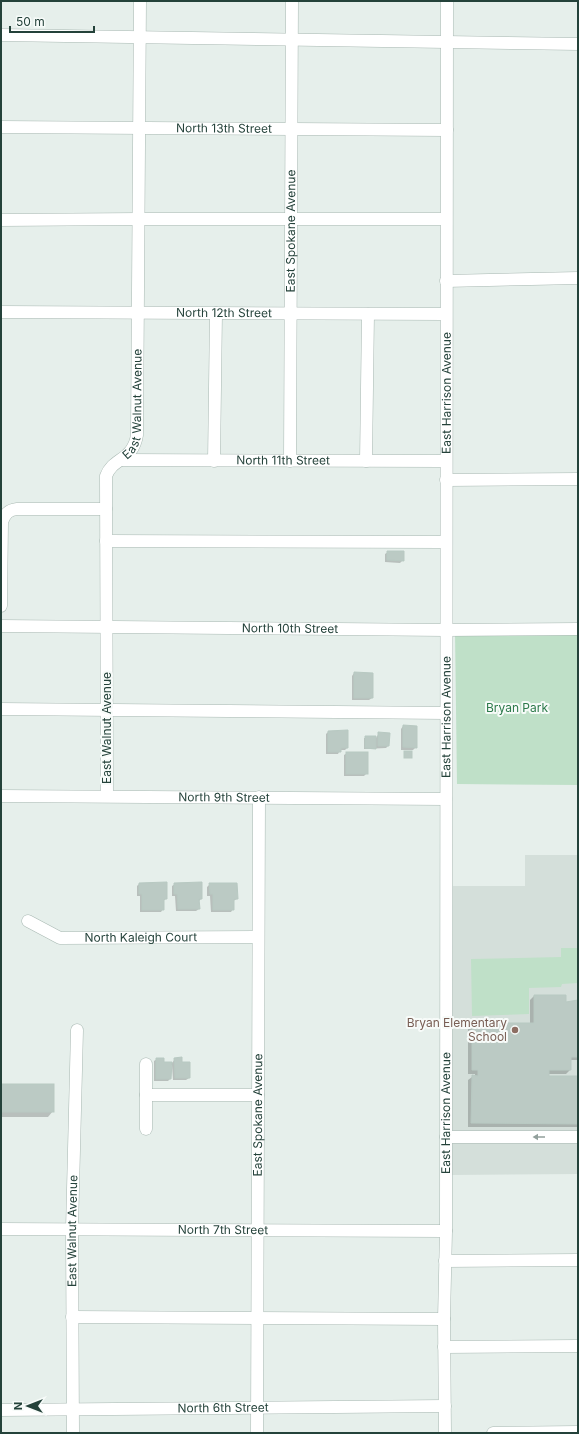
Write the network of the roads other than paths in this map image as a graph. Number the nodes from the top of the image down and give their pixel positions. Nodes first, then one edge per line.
1 (140, 1) edge
2 (292, 1) edge
3 (447, 1) edge
4 (1, 34) edge
5 (140, 37) junction
6 (292, 39) junction
7 (447, 42) junction
8 (578, 44) edge
9 (1, 127) edge
10 (140, 128) junction
11 (292, 129) junction
12 (447, 130) junction
13 (139, 218) junction
14 (446, 219) junction
15 (1, 220) edge
16 (291, 220) junction
17 (578, 278) edge
18 (446, 281) junction
19 (1, 312) edge
20 (138, 312) junction
21 (216, 313) junction
22 (291, 313) junction
23 (368, 314) junction
24 (446, 314) junction
25 (121, 460) junction
26 (214, 461) junction
27 (290, 461) junction
28 (366, 461) junction
29 (446, 461) junction
30 (578, 479) edge
31 (446, 480) junction
32 (106, 509) junction
33 (106, 541) junction
34 (446, 542) junction
35 (1, 606) edge
36 (1, 626) edge
37 (106, 628) junction
38 (578, 629) edge
39 (446, 630) junction
40 (1, 709) edge
41 (106, 710) junction
42 (446, 713) junction
43 (1, 796) edge
44 (107, 796) junction
45 (259, 797) junction
46 (446, 799) junction
47 (28, 921) dead end
48 (258, 937) junction
49 (77, 1030) dead end
50 (146, 1064) dead end
51 (146, 1095) junction
52 (258, 1095) junction
53 (146, 1130) dead end
54 (446, 1137) junction
55 (578, 1137) edge
56 (1, 1229) edge
57 (72, 1229) junction
58 (257, 1230) junction
59 (446, 1231) junction
60 (578, 1260) edge
61 (445, 1261) junction
62 (72, 1317) junction
63 (257, 1318) junction
64 (444, 1319) junction
65 (578, 1346) edge
66 (444, 1347) junction
67 (445, 1406) junction
68 (257, 1407) junction
69 (72, 1409) junction
70 (1, 1410) edge
71 (578, 1432) edge
72 (73, 1433) edge
73 (257, 1433) edge
74 (445, 1433) edge
75 (493, 1433) edge

1 - 5 street, East Walnut Avenue
2 - 6 street, East Spokane Avenue
3 - 7 street, East Harrison Avenue
4 - 5 street
5 - 6 street
5 - 10 street, East Walnut Avenue
6 - 7 street
6 - 11 street, East Spokane Avenue
7 - 8 street
7 - 12 street, East Harrison Avenue
9 - 10 street, North 13th Street
10 - 11 street, North 13th Street
10 - 13 street, East Walnut Avenue
11 - 12 street, North 13th Street
11 - 16 street, East Spokane Avenue
12 - 14 street, East Harrison Avenue
13 - 15 street
13 - 16 street
13 - 20 street, East Walnut Avenue
14 - 16 street
14 - 18 street, East Harrison Avenue
16 - 22 street, East Spokane Avenue
17 - 18 street
18 - 24 street, East Harrison Avenue
19 - 20 street, North 12th Street
20 - 21 street, North 12th Street
20 - 25 street, East Walnut Avenue
21 - 22 street, North 12th Street
21 - 26 street
22 - 23 street, North 12th Street
22 - 27 street, East Spokane Avenue
23 - 24 street, North 12th Street
23 - 28 street
24 - 29 street, East Harrison Avenue
25 - 26 street, North 11th Street
25 - 32 street, East Walnut Avenue
26 - 27 street, North 11th Street
27 - 28 street, North 11th Street
28 - 29 street, North 11th Street
29 - 31 street, East Harrison Avenue
30 - 31 street
31 - 34 street, East Harrison Avenue
32 - 33 street, East Walnut Avenue
32 - 35 street
33 - 34 street
33 - 37 street, East Walnut Avenue
34 - 39 street, East Harrison Avenue
36 - 37 street, North 10th Street
37 - 39 street, North 10th Street
37 - 41 street, East Walnut Avenue
38 - 39 street, North 10th Street
39 - 42 street, East Harrison Avenue
40 - 41 street
41 - 42 street
41 - 44 street, East Walnut Avenue
42 - 46 street, East Harrison Avenue
43 - 44 street, North 9th Street
44 - 45 street, North 9th Street
45 - 46 street, North 9th Street
45 - 48 street, East Spokane Avenue
46 - 54 street, East Harrison Avenue
47 - 48 street, North Kaleigh Court
48 - 52 street, East Spokane Avenue
49 - 57 street, East Walnut Avenue
50 - 51 street
51 - 52 street
51 - 53 street
52 - 58 street, East Spokane Avenue
55 -> 54 street
54 - 59 street, East Harrison Avenue
56 - 57 street, North 7th Street
57 - 58 street, North 7th Street
57 - 62 street, East Walnut Avenue
58 - 59 street, North 7th Street
58 - 63 street, East Spokane Avenue
59 - 61 street, East Harrison Avenue
60 - 61 street
61 - 64 street, East Harrison Avenue
62 - 63 street
62 - 69 street, East Walnut Avenue
63 - 64 street
63 - 68 street, East Spokane Avenue
64 - 66 street, East Harrison Avenue
65 - 66 street
66 - 67 street, East Harrison Avenue
67 - 68 street, North 6th Street
67 - 74 street, East Harrison Avenue
68 - 69 street, North 6th Street
68 - 73 street, East Spokane Avenue
69 - 70 street, North 6th Street
69 - 72 street, East Walnut Avenue
71 - 75 street

